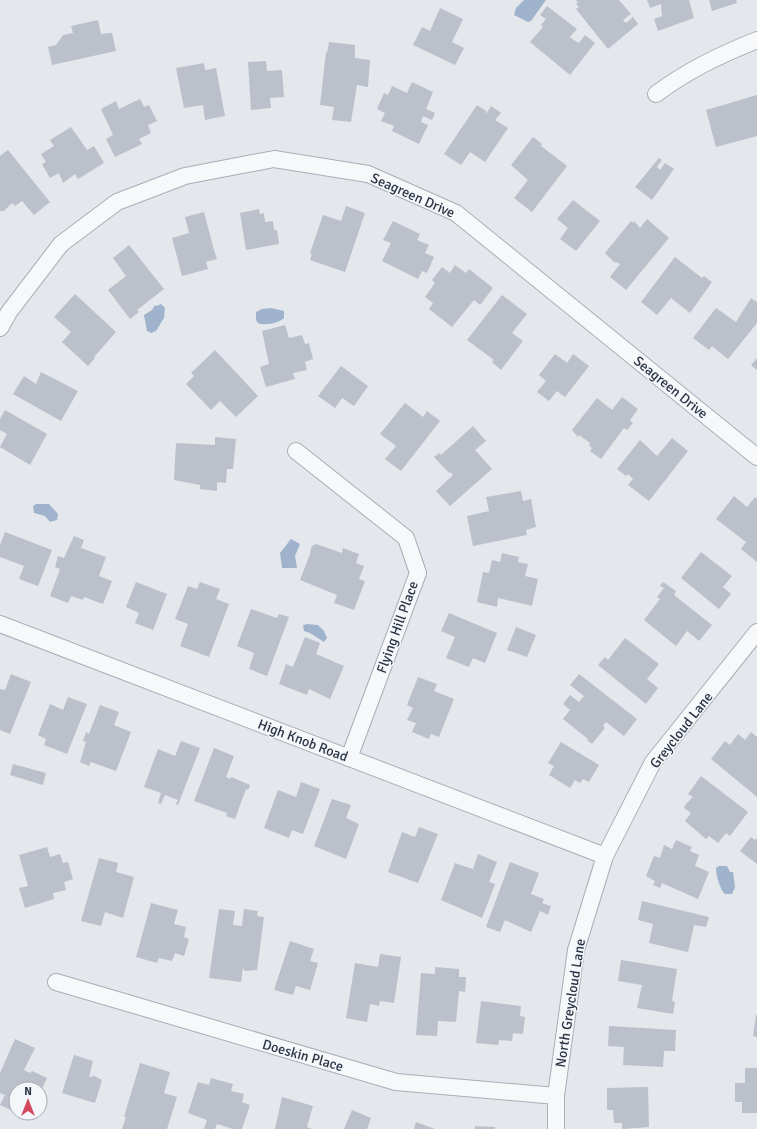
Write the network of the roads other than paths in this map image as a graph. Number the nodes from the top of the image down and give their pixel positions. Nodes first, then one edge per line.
1 (757, 40) edge
2 (656, 94) dead end
3 (0, 328) edge
4 (296, 451) dead end
5 (757, 457) edge
6 (0, 624) edge
7 (757, 632) edge
8 (349, 758) junction
9 (605, 856) junction
10 (56, 982) dead end
11 (556, 1096) junction
12 (556, 1129) edge

1 - 2 street
3 - 5 street, Seagreen Drive
4 - 8 street, Flying Hill Place
6 - 8 street, High Knob Road
7 - 9 street, Greycloud Lane
8 - 9 street, High Knob Road
9 - 11 street, North Greycloud Lane
10 - 11 street, Doeskin Place
11 - 12 street, North Greycloud Lane

